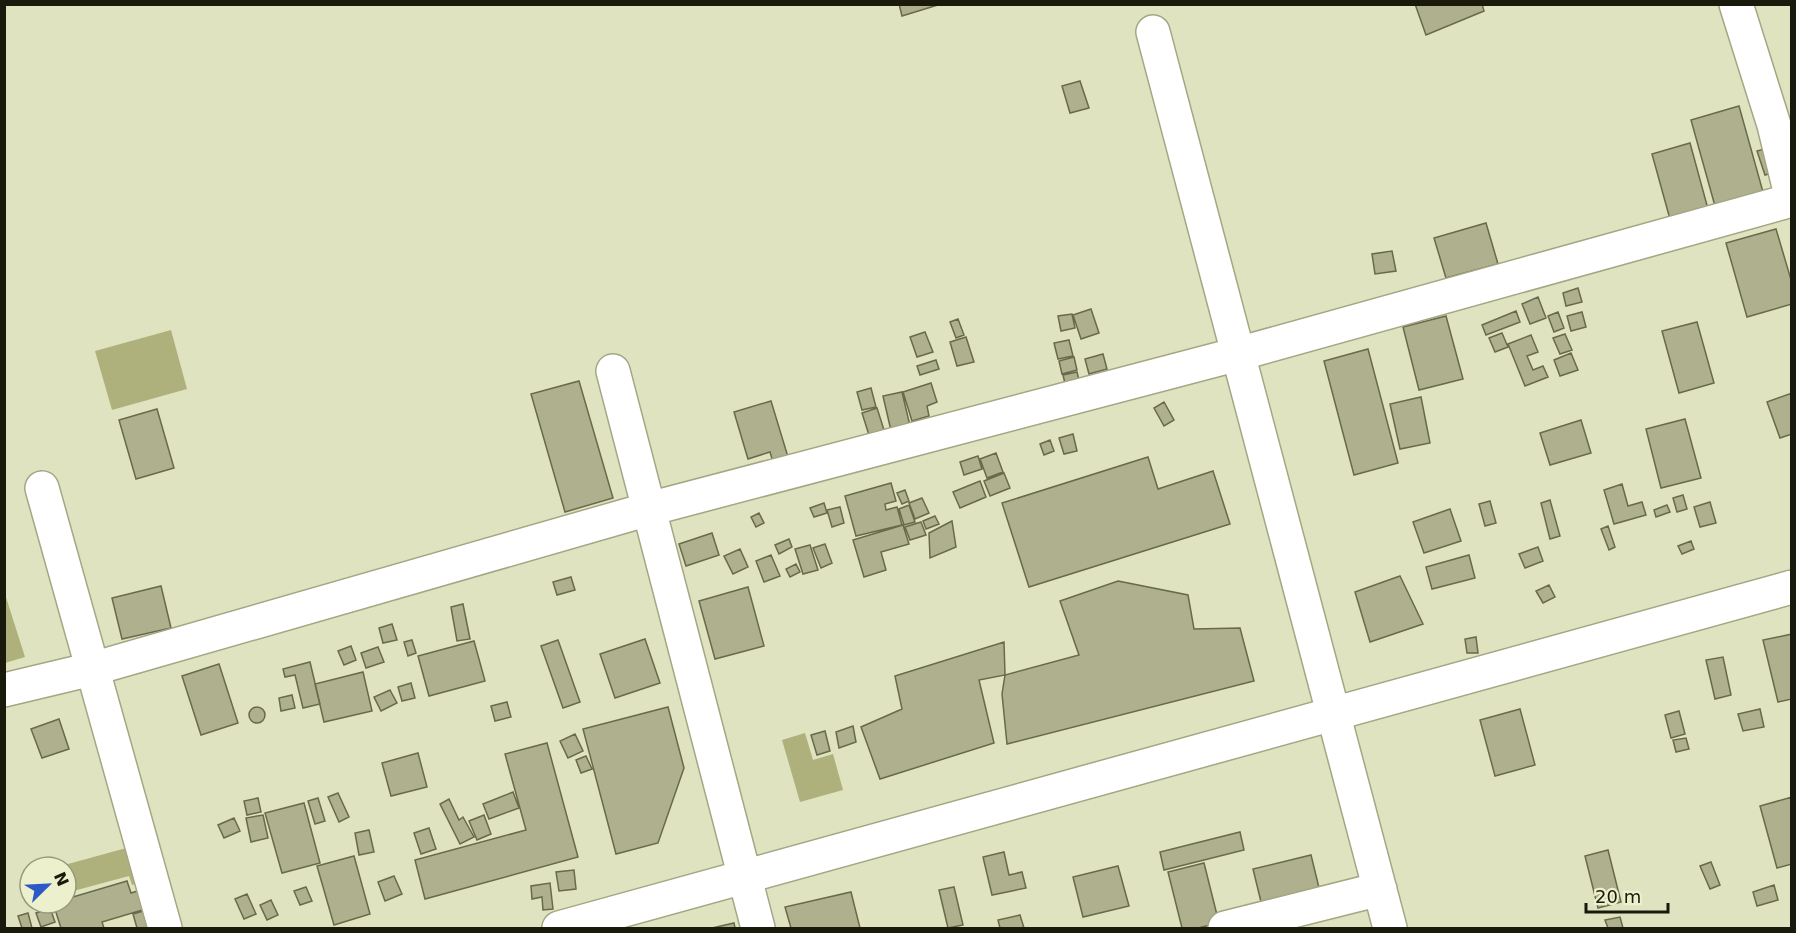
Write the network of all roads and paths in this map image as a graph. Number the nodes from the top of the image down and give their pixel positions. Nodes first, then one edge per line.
1 (1736, 4) edge
2 (1153, 32) dead end
3 (1791, 200) edge
4 (1238, 354) junction
5 (613, 371) dead end
6 (42, 488) dead end
7 (649, 509) junction
8 (1791, 587) edge
9 (92, 669) junction
10 (4, 690) edge
11 (1333, 716) junction
12 (744, 878) junction
13 (1380, 889) junction
14 (165, 928) edge
15 (559, 928) edge
16 (758, 928) edge
17 (1225, 928) edge
18 (1390, 928) edge

1 - 3 street
2 - 4 street
3 - 4 street
4 - 7 street
4 - 11 street
5 - 7 street
6 - 9 street
7 - 9 street
7 - 12 street
8 - 11 street
9 - 10 street
9 - 14 street
11 - 12 street
11 - 13 street
12 - 15 street
12 - 16 street
13 - 17 street
13 - 18 street

